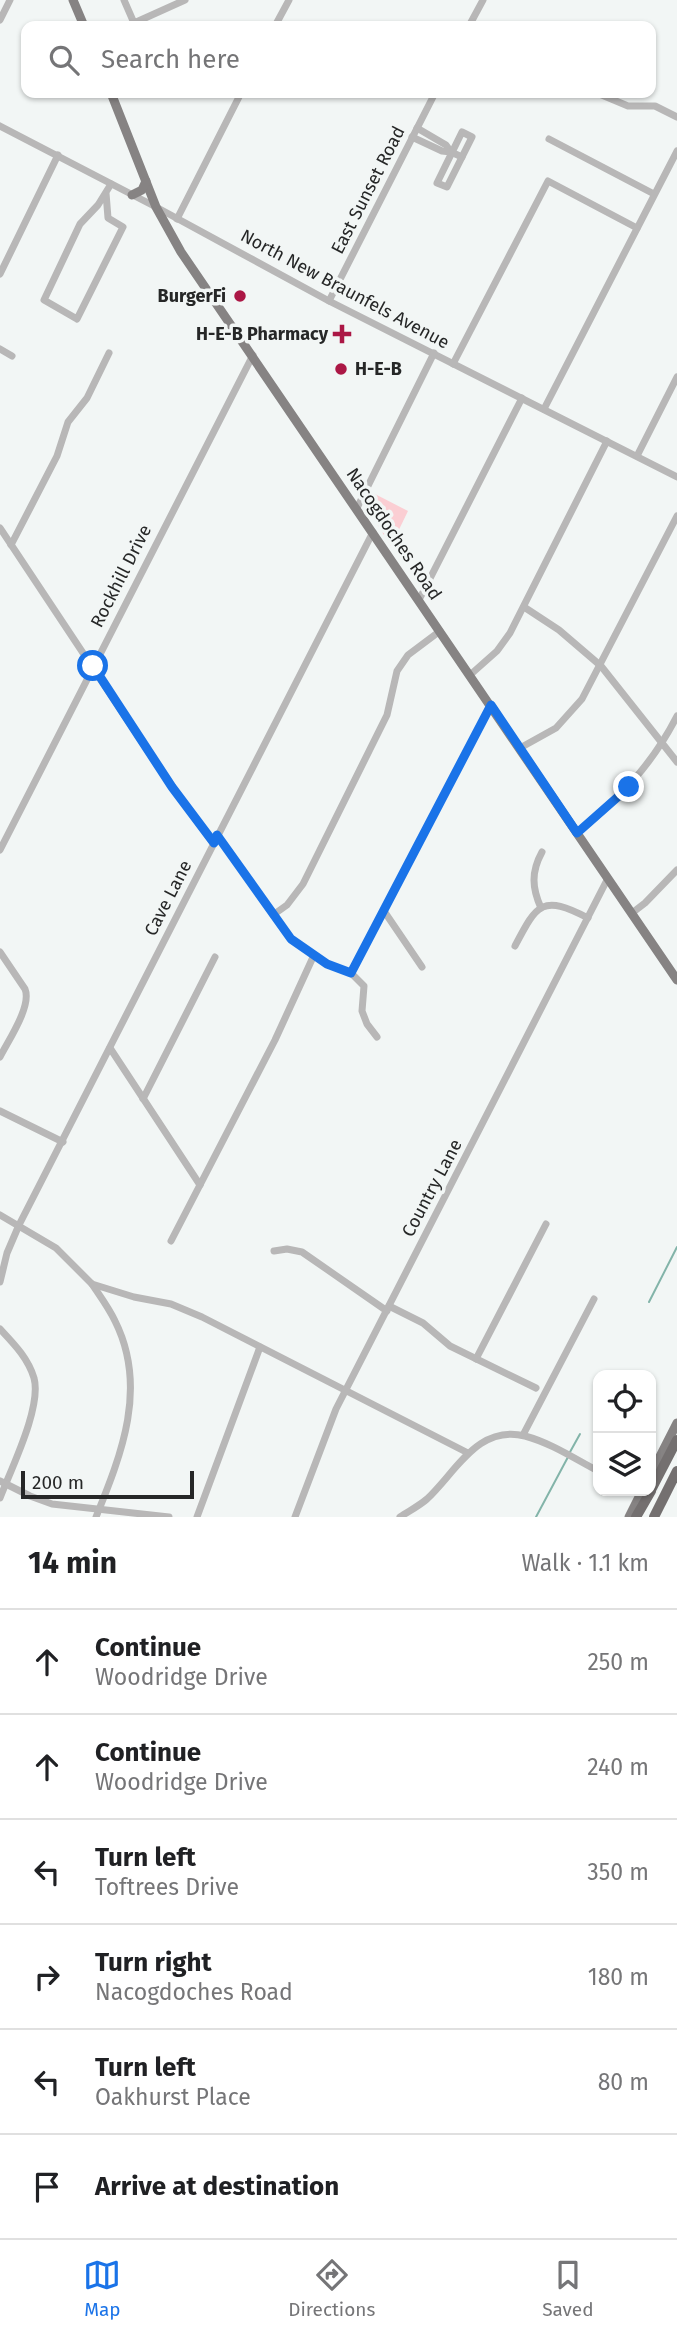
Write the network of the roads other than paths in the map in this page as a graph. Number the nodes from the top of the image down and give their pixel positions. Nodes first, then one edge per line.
1 (10, 0) edge
2 (74, 0) edge
3 (124, 0) edge
4 (185, 0) edge
5 (289, 0) edge
6 (483, 0) edge
7 (0, 20) edge
8 (82, 21) edge
9 (133, 21) edge
10 (138, 21) edge
11 (278, 21) edge
12 (472, 21) edge
13 (113, 98) edge
14 (239, 98) edge
15 (432, 98) edge
16 (609, 98) edge
17 (677, 117) edge
18 (0, 126) edge
19 (417, 128) junction
20 (412, 137) junction
21 (549, 139) dead end
22 (436, 144) junction
23 (677, 151) edge
24 (451, 152) junction
25 (58, 155) junction
26 (462, 157) junction
27 (674, 162) edge
28 (443, 170) junction
29 (453, 175) junction
30 (146, 181) junction
31 (111, 184) junction
32 (106, 193) junction
33 (654, 194) junction
34 (132, 195) junction
35 (156, 207) junction
36 (177, 219) junction
37 (637, 228) junction
38 (0, 274) edge
39 (329, 301) junction
40 (0, 349) edge
41 (109, 353) dead end
42 (434, 353) junction
43 (253, 355) junction
44 (12, 356) dead end
45 (453, 364) junction
46 (677, 377) edge
47 (522, 398) junction
48 (544, 409) junction
49 (607, 441) junction
50 (637, 456) junction
51 (677, 477) edge
52 (356, 508) junction
53 (677, 516) edge
54 (0, 528) edge
55 (373, 532) junction
56 (11, 545) junction
57 (419, 600) junction
58 (524, 607) junction
59 (440, 631) junction
60 (93, 666) junction
61 (601, 666) junction
62 (470, 675) junction
63 (491, 705) junction
64 (677, 716) edge
65 (663, 744) junction
66 (520, 748) junction
67 (677, 762) edge
68 (577, 833) junction
69 (215, 839) junction
70 (0, 850) edge
71 (542, 852) dead end
72 (677, 870) edge
73 (608, 878) junction
74 (541, 908) junction
75 (384, 911) junction
76 (632, 913) junction
77 (273, 915) junction
78 (588, 918) junction
79 (515, 946) dead end
80 (0, 952) edge
81 (314, 956) junction
82 (215, 957) dead end
83 (422, 967) dead end
84 (351, 973) junction
85 (677, 979) edge
86 (377, 1037) dead end
87 (110, 1048) junction
88 (0, 1057) edge
89 (143, 1099) junction
90 (0, 1111) edge
91 (63, 1143) junction
92 (200, 1185) junction
93 (0, 1215) edge
94 (546, 1224) dead end
95 (19, 1225) junction
96 (171, 1241) dead end
97 (274, 1251) dead end
98 (0, 1282) edge
99 (92, 1284) junction
100 (594, 1299) dead end
101 (388, 1308) junction
102 (0, 1329) edge
103 (260, 1347) junction
104 (476, 1359) junction
105 (536, 1388) dead end
106 (345, 1391) junction
107 (677, 1423) edge
108 (523, 1435) junction
109 (677, 1440) edge
110 (468, 1453) junction
111 (656, 1464) edge
112 (593, 1468) edge
113 (677, 1471) edge
114 (656, 1473) edge
115 (3, 1483) edge
116 (642, 1496) edge
117 (643, 1496) edge
118 (0, 1498) edge
119 (97, 1513) edge
120 (169, 1517) edge
121 (197, 1517) edge
122 (295, 1517) edge
123 (400, 1517) edge
124 (629, 1517) edge
125 (636, 1517) edge
126 (654, 1517) edge

1 - 7 street
2 - 8 main road
3 - 9 street
4 - 10 street
5 - 11 street
6 - 12 street
13 - 30 main road, Nacogdoches Road
14 - 36 street
15 - 19 street, East Sunset Road
16 - 17 street
18 - 25 street, North New Braunfels Avenue
19 - 20 street, East Sunset Road
19 - 22 street
20 - 22 street
20 - 39 street, East Sunset Road
21 - 33 street
22 - 24 street
23 - 27 street
24 - 26 street
24 - 26 street
24 - 28 street
25 - 31 street, North New Braunfels Avenue
25 - 38 street
26 - 29 street
27 - 33 street
28 - 29 street
28 - 29 street
30 - 34 main road
30 - 35 main road, Nacogdoches Road
31 - 32 street
31 - 34 street, North New Braunfels Avenue
32 - 32 street
33 - 37 street
34 - 35 street, North New Braunfels Avenue
35 - 36 street, North New Braunfels Avenue
35 - 43 main road, Nacogdoches Road
36 - 39 street, North New Braunfels Avenue
37 - 45 street
37 - 48 street
39 - 42 street, North New Braunfels Avenue
40 - 44 street
41 - 56 street
42 - 45 street, North New Braunfels Avenue
42 - 52 street
43 - 52 main road, Nacogdoches Road
43 - 60 street, Rockhill Drive
45 - 47 street, North New Braunfels Avenue
46 - 50 street
47 - 48 street, North New Braunfels Avenue
47 - 57 street
48 - 49 street, North New Braunfels Avenue
49 - 50 street, North New Braunfels Avenue
49 - 58 street
50 - 51 street, North New Braunfels Avenue
52 - 55 main road, Nacogdoches Road
53 - 61 street
54 - 56 street
55 - 57 main road, Nacogdoches Road
55 - 69 street, Cave Lane
56 - 60 street
57 - 59 main road, Nacogdoches Road
58 - 61 street
58 - 62 street
59 - 62 main road, Nacogdoches Road
59 - 77 street
60 - 69 street
60 - 70 street, Rockhill Drive
61 - 65 street
61 - 66 street
62 - 63 main road, Nacogdoches Road
63 - 66 main road, Nacogdoches Road
63 - 75 street
64 - 65 street
65 - 67 street
65 - 68 street
66 - 68 main road, Nacogdoches Road
68 - 73 main road, Nacogdoches Road
69 - 77 street
69 - 87 street, Cave Lane
71 - 74 street
72 - 76 street
73 - 76 main road, Nacogdoches Road
73 - 78 street, Country Lane
74 - 78 street
74 - 79 street
75 - 83 street
75 - 84 street
76 - 85 main road, Nacogdoches Road
77 - 81 street
78 - 101 street, Country Lane
80 - 88 street
81 - 84 street
81 - 92 street
82 - 89 street
84 - 86 street
87 - 89 street
87 - 91 street, Cave Lane
89 - 92 street
90 - 91 street
91 - 95 street, Cave Lane
92 - 96 street
93 - 95 street
94 - 104 street
95 - 98 street, Cave Lane
95 - 99 street
97 - 101 street
99 - 103 street
99 - 119 street
100 - 108 street
101 - 104 street
101 - 106 street, Country Lane
102 - 115 street
103 - 106 street
103 - 121 street
104 - 105 street
106 - 110 street
106 - 122 street, Country Lane
107 - 111 main road
108 - 110 street
108 - 112 street
109 - 114 highway
110 - 123 street
113 - 126 highway
115 - 118 street
115 - 119 street
116 - 124 main road
117 - 125 highway
119 - 120 street

